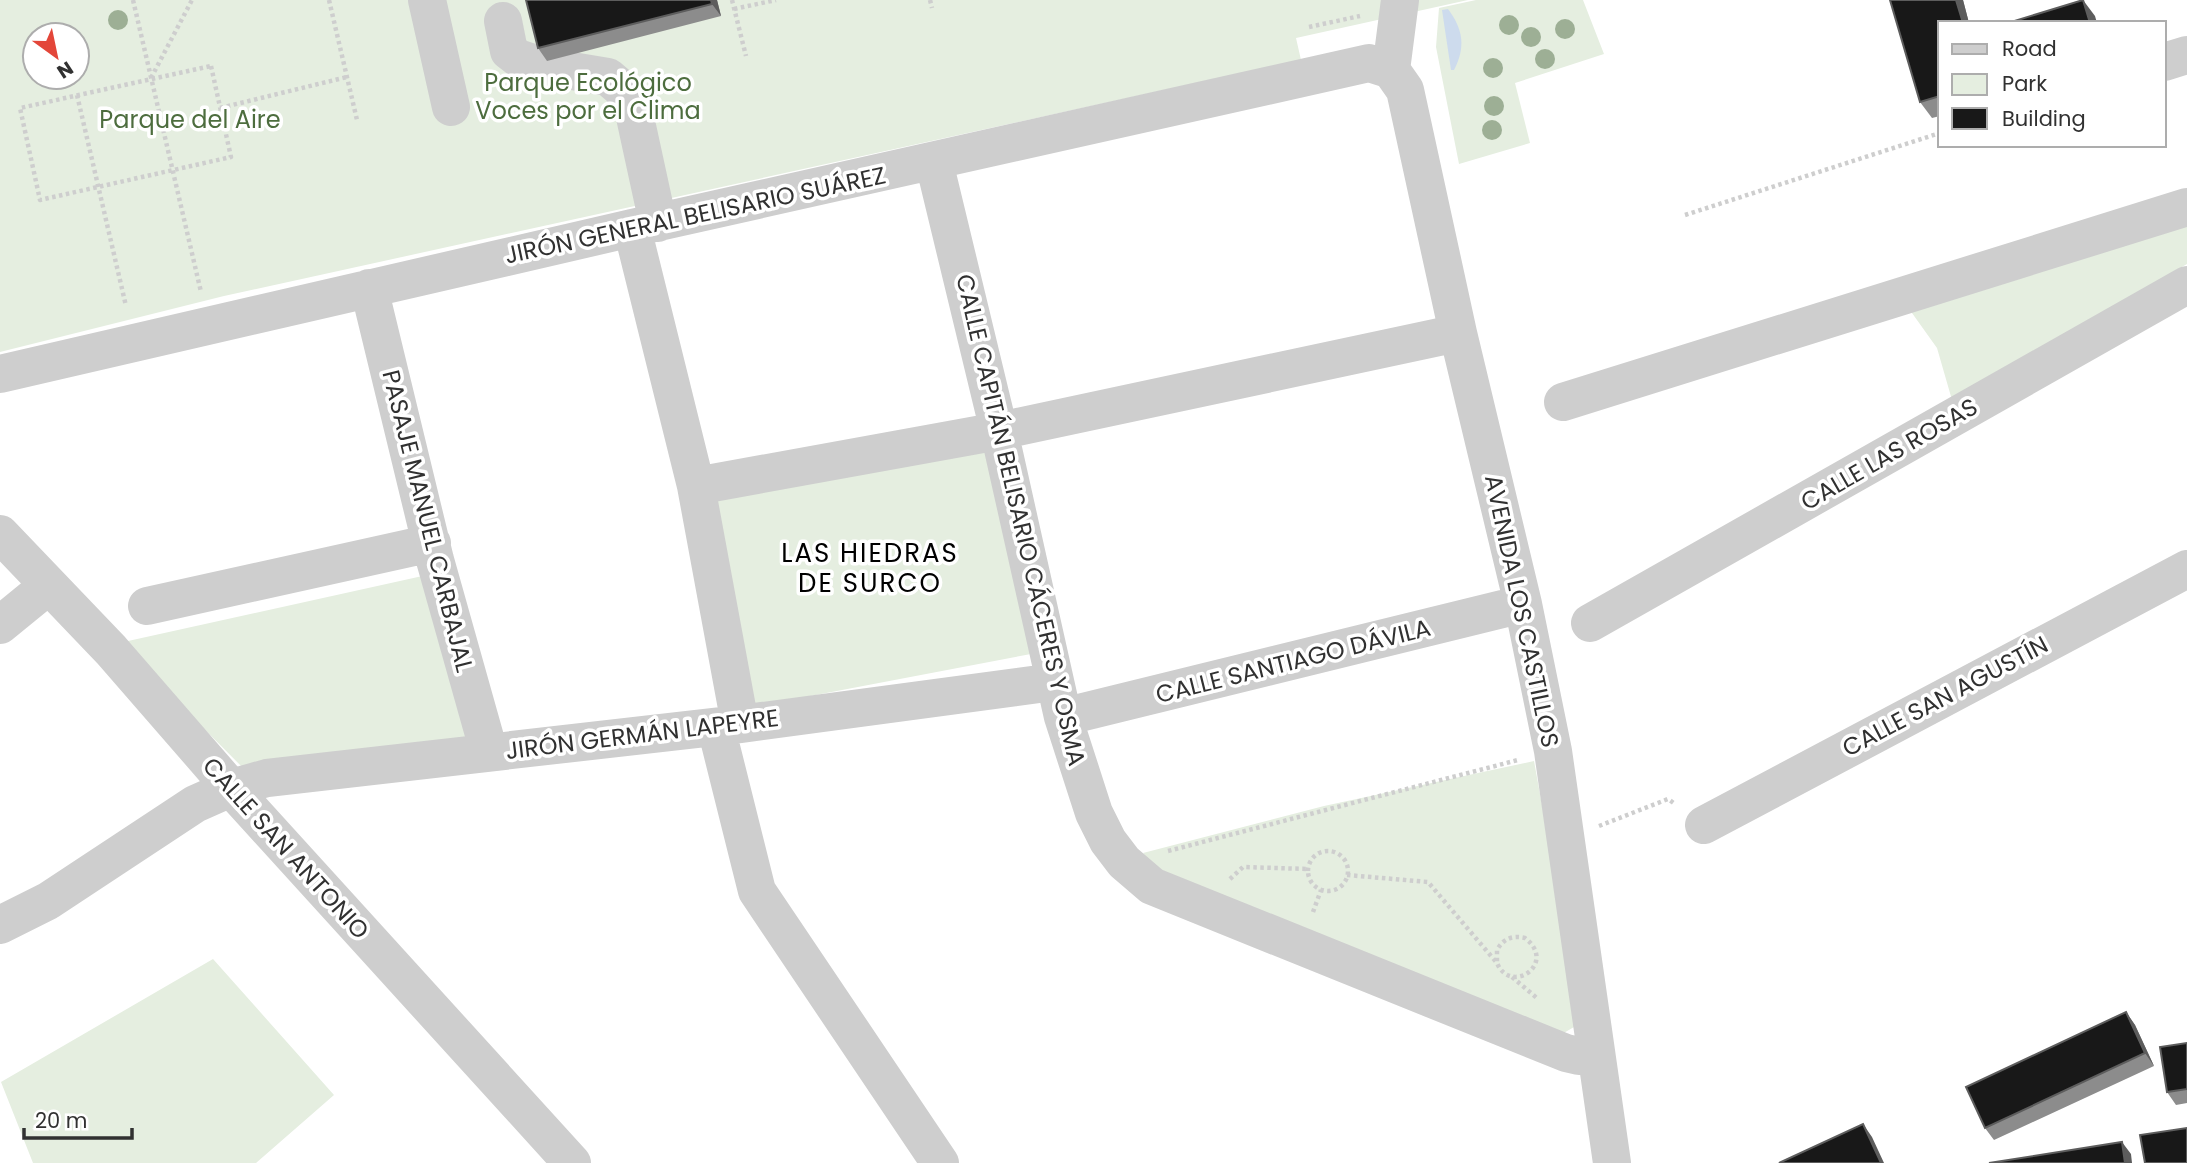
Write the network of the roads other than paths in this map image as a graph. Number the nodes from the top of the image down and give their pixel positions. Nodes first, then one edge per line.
1 (427, 0) edge
2 (1400, 0) edge
3 (503, 21) dead end
4 (2187, 55) edge
5 (2166, 61) edge
6 (1391, 69) junction
7 (452, 107) dead end
8 (934, 162) junction
9 (2187, 207) edge
10 (645, 225) junction
11 (2187, 285) edge
12 (369, 288) junction
13 (1458, 333) junction
14 (0, 374) edge
15 (1563, 402) dead end
16 (999, 431) junction
17 (696, 486) junction
18 (0, 534) edge
19 (432, 543) junction
20 (2187, 569) edge
21 (49, 584) junction
22 (1523, 604) junction
23 (147, 606) dead end
24 (1590, 623) dead end
25 (0, 625) edge
26 (1058, 699) junction
27 (728, 725) junction
28 (489, 752) junction
29 (231, 788) junction
30 (1704, 825) road end
31 (0, 925) edge
32 (1595, 1052) junction
33 (572, 1163) edge
34 (940, 1163) edge
35 (1612, 1163) edge

1 - 7 street
2 - 6 street
3 - 10 street
4 - 5 street
6 - 8 street, JIRÓN GENERAL BELISARIO SUÁREZ
6 - 13 street, AVENIDA LOS CASTILLOS
8 - 10 street, JIRÓN GENERAL BELISARIO SUÁREZ
8 - 16 street, CALLE CAPITÁN BELISARIO CÁCERES Y OSMA
9 - 15 street
10 - 12 street, JIRÓN GENERAL BELISARIO SUÁREZ
10 - 17 street
11 - 24 street, CALLE LAS ROSAS
12 - 14 street, JIRÓN GENERAL BELISARIO SUÁREZ
12 - 19 street, PASAJE MANUEL CARBAJAL
13 - 16 street
13 - 22 street, AVENIDA LOS CASTILLOS
16 - 17 street
16 - 26 street, CALLE CAPITÁN BELISARIO CÁCERES Y OSMA
17 - 27 street
18 - 21 street, CALLE SAN ANTONIO
19 - 23 street
19 - 28 street, PASAJE MANUEL CARBAJAL
20 - 30 street, CALLE SAN AGUSTÍN
21 - 25 street
21 - 29 street, CALLE SAN ANTONIO
22 - 26 street, CALLE SANTIAGO DÁVILA
22 - 32 street, AVENIDA LOS CASTILLOS
26 - 27 street, JIRÓN GERMÁN LAPEYRE
26 - 32 street, CALLE CAPITÁN BELISARIO CÁCERES Y OSMA
27 - 28 street, JIRÓN GERMÁN LAPEYRE
27 - 34 street
28 - 29 street, JIRÓN GERMÁN LAPEYRE
29 - 31 street, JIRÓN GERMÁN LAPEYRE
29 - 33 street, CALLE SAN ANTONIO
32 - 35 street, AVENIDA LOS CASTILLOS

